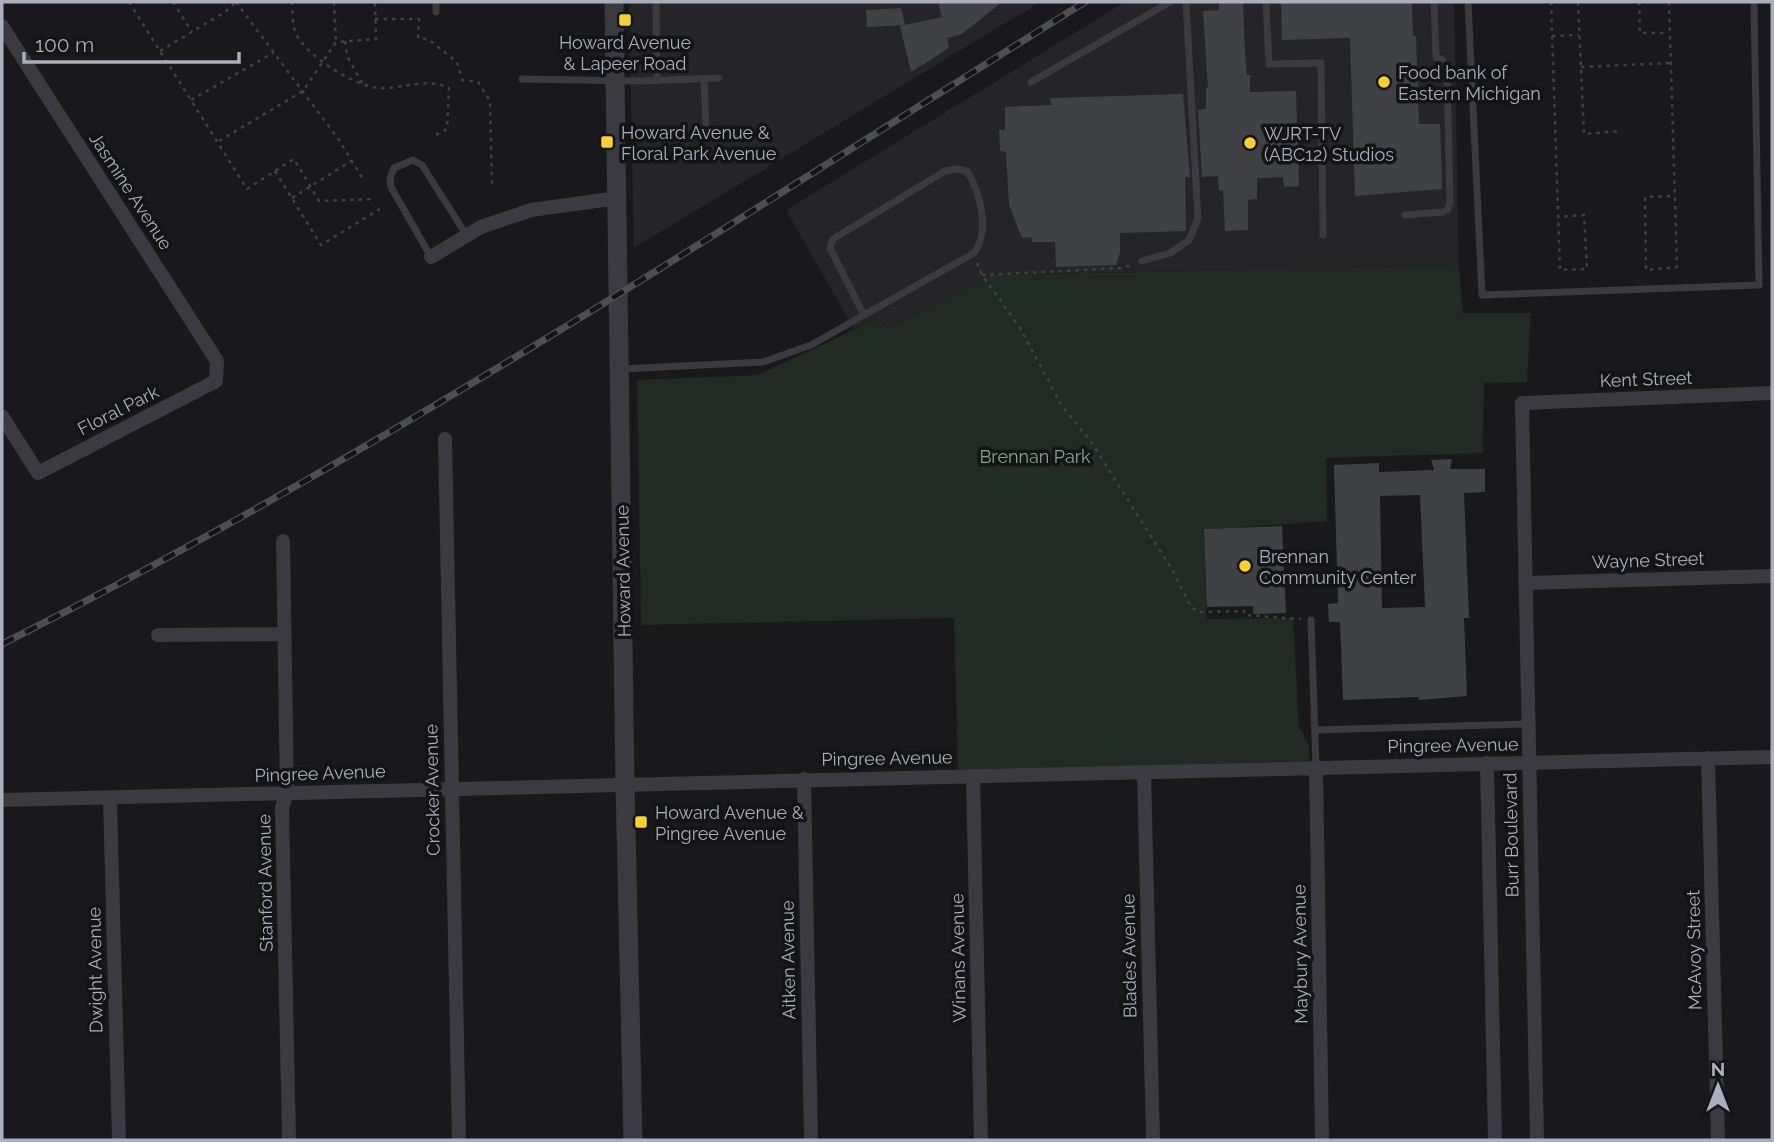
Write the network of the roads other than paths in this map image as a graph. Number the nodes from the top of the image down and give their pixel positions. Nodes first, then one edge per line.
1 (436, 2) edge
2 (614, 2) edge
3 (656, 2) edge
4 (1170, 2) edge
5 (1186, 2) edge
6 (1266, 2) edge
7 (1434, 2) edge
8 (1468, 2) edge
9 (1754, 2) edge
10 (436, 12) dead end
11 (2, 26) edge
12 (719, 78) dead end
13 (522, 79) dead end
14 (704, 79) junction
15 (616, 81) junction
16 (657, 81) junction
17 (1031, 82) dead end
18 (706, 130) dead end
19 (618, 198) junction
20 (1405, 215) dead end
21 (1323, 235) dead end
22 (467, 236) junction
23 (431, 257) joint
24 (1142, 261) road end
25 (864, 315) junction
26 (621, 369) junction
27 (216, 381) joint
28 (1772, 393) edge
29 (1522, 403) joint
30 (2, 415) edge
31 (445, 439) dead end
32 (283, 541) dead end
33 (1772, 576) edge
34 (1525, 583) junction
35 (1311, 620) road end
36 (283, 634) junction
37 (159, 635) dead end
38 (1527, 724) junction
39 (1315, 730) junction
40 (1772, 757) edge
41 (1708, 758) junction
42 (1487, 763) junction
43 (1529, 763) junction
44 (1316, 767) junction
45 (1144, 772) junction
46 (973, 776) junction
47 (804, 779) junction
48 (625, 784) junction
49 (451, 788) junction
50 (287, 794) junction
51 (110, 799) junction
52 (2, 800) edge
53 (118, 1140) edge
54 (289, 1140) edge
55 (459, 1140) edge
56 (633, 1140) edge
57 (811, 1140) edge
58 (981, 1140) edge
59 (1153, 1140) edge
60 (1322, 1140) edge
61 (1495, 1140) edge
62 (1537, 1140) edge
63 (1718, 1140) edge

1 - 10 lane
2 - 15 street, Howard Avenue
3 - 16 lane
4 - 17 lane
5 - 24 lane
6 - 21 lane
7 - 20 lane
8 - 9 lane
11 - 27 street, Jasmine Avenue
12 - 14 lane
13 - 15 lane
14 - 16 lane
14 - 18 lane
15 - 16 lane
15 - 19 street, Howard Avenue
19 - 22 street
19 - 26 street, Howard Avenue
22 - 23 street
22 - 23 lane
25 - 25 lane
25 - 26 lane
26 - 48 street, Howard Avenue
27 - 30 street, Floral Park
28 - 29 street, Kent Street
29 - 34 street, Burr Boulevard
31 - 49 street, Crocker Avenue
32 - 36 street, Stanford Avenue
33 - 34 street, Wayne Street
34 - 38 street, Burr Boulevard
35 - 39 lane
36 - 37 street
36 - 50 street, Stanford Avenue
38 - 39 lane
38 - 43 street, Burr Boulevard
39 - 44 lane
40 - 41 street, Pingree Avenue
41 - 43 street, Pingree Avenue
41 - 63 street, McAvoy Street
42 - 43 street, Pingree Avenue
42 - 44 street, Pingree Avenue
42 - 61 street, Burr Boulevard
43 - 62 street, Burr Boulevard
44 - 45 street, Pingree Avenue
44 - 60 street, Maybury Avenue
45 - 46 street, Pingree Avenue
45 - 59 street, Blades Avenue
46 - 47 street, Pingree Avenue
46 - 58 street, Winans Avenue
47 - 48 street, Pingree Avenue
47 - 57 street, Aitken Avenue
48 - 49 street, Pingree Avenue
48 - 56 street, Howard Avenue
49 - 50 street, Pingree Avenue
49 - 55 street, Crocker Avenue
50 - 51 street, Pingree Avenue
50 - 54 street, Stanford Avenue
51 - 52 street, Pingree Avenue
51 - 53 street, Dwight Avenue

